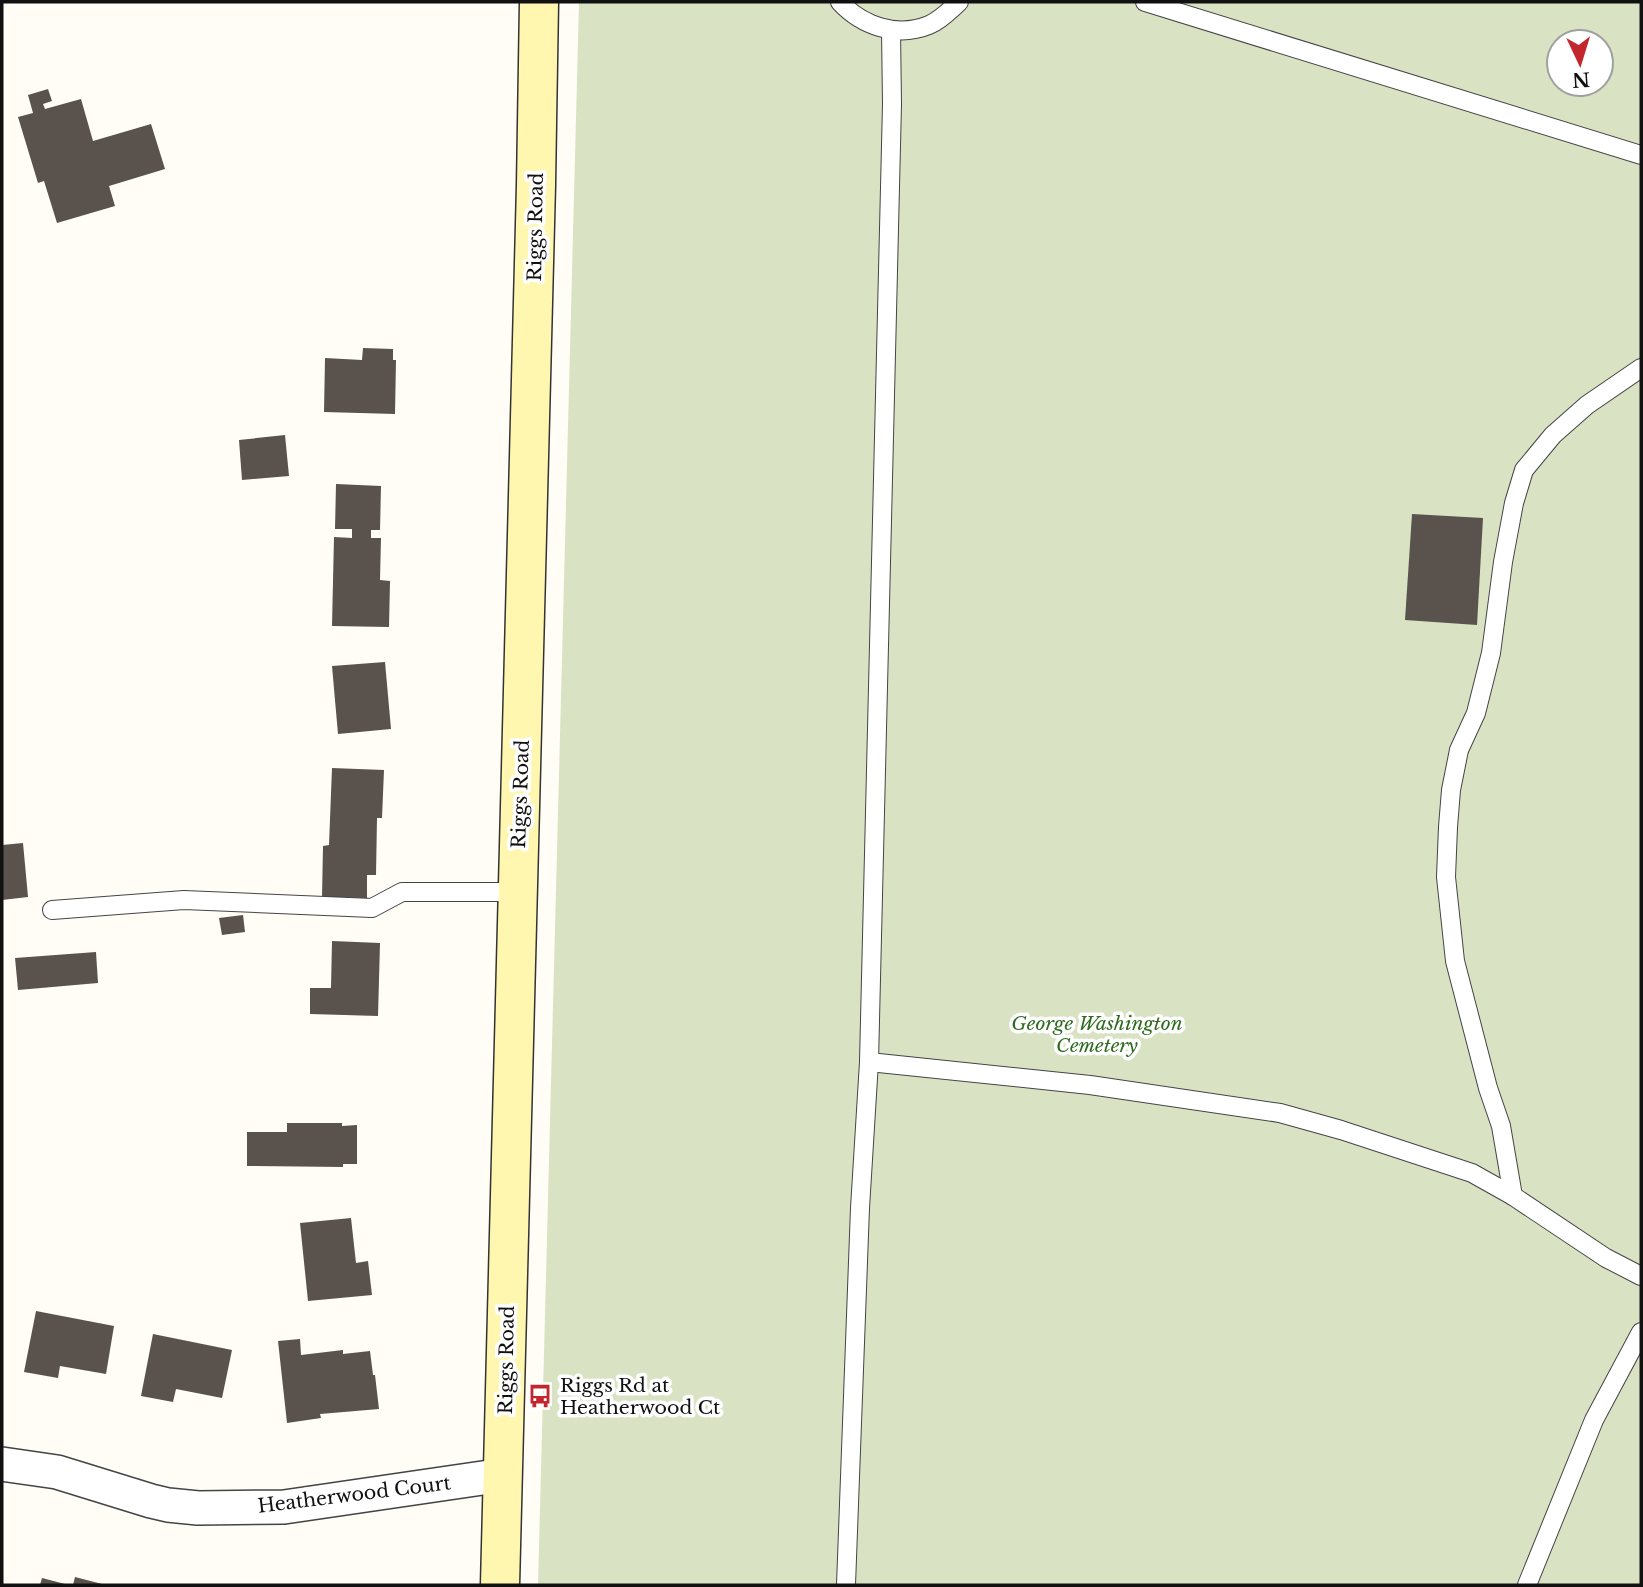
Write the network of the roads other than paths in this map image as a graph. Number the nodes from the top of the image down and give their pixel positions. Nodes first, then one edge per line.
1 (539, 2) edge
2 (840, 2) edge
3 (959, 2) edge
4 (1145, 2) edge
5 (891, 30) junction
6 (1641, 155) edge
7 (1641, 368) edge
8 (517, 892) junction
9 (52, 910) dead end
10 (869, 1062) junction
11 (1513, 1196) junction
12 (1641, 1276) edge
13 (1641, 1332) edge
14 (2, 1464) edge
15 (503, 1475) junction
16 (500, 1585) edge
17 (846, 1585) edge
18 (1527, 1585) edge

1 - 8 main road, Riggs Road
2 - 5 lane
3 - 5 lane
4 - 6 lane
5 - 10 lane
7 - 11 lane
8 - 9 lane
8 - 15 main road, Riggs Road
10 - 11 lane
10 - 17 lane
11 - 12 lane
13 - 18 lane
14 - 15 street, Heatherwood Court
15 - 16 main road, Riggs Road

